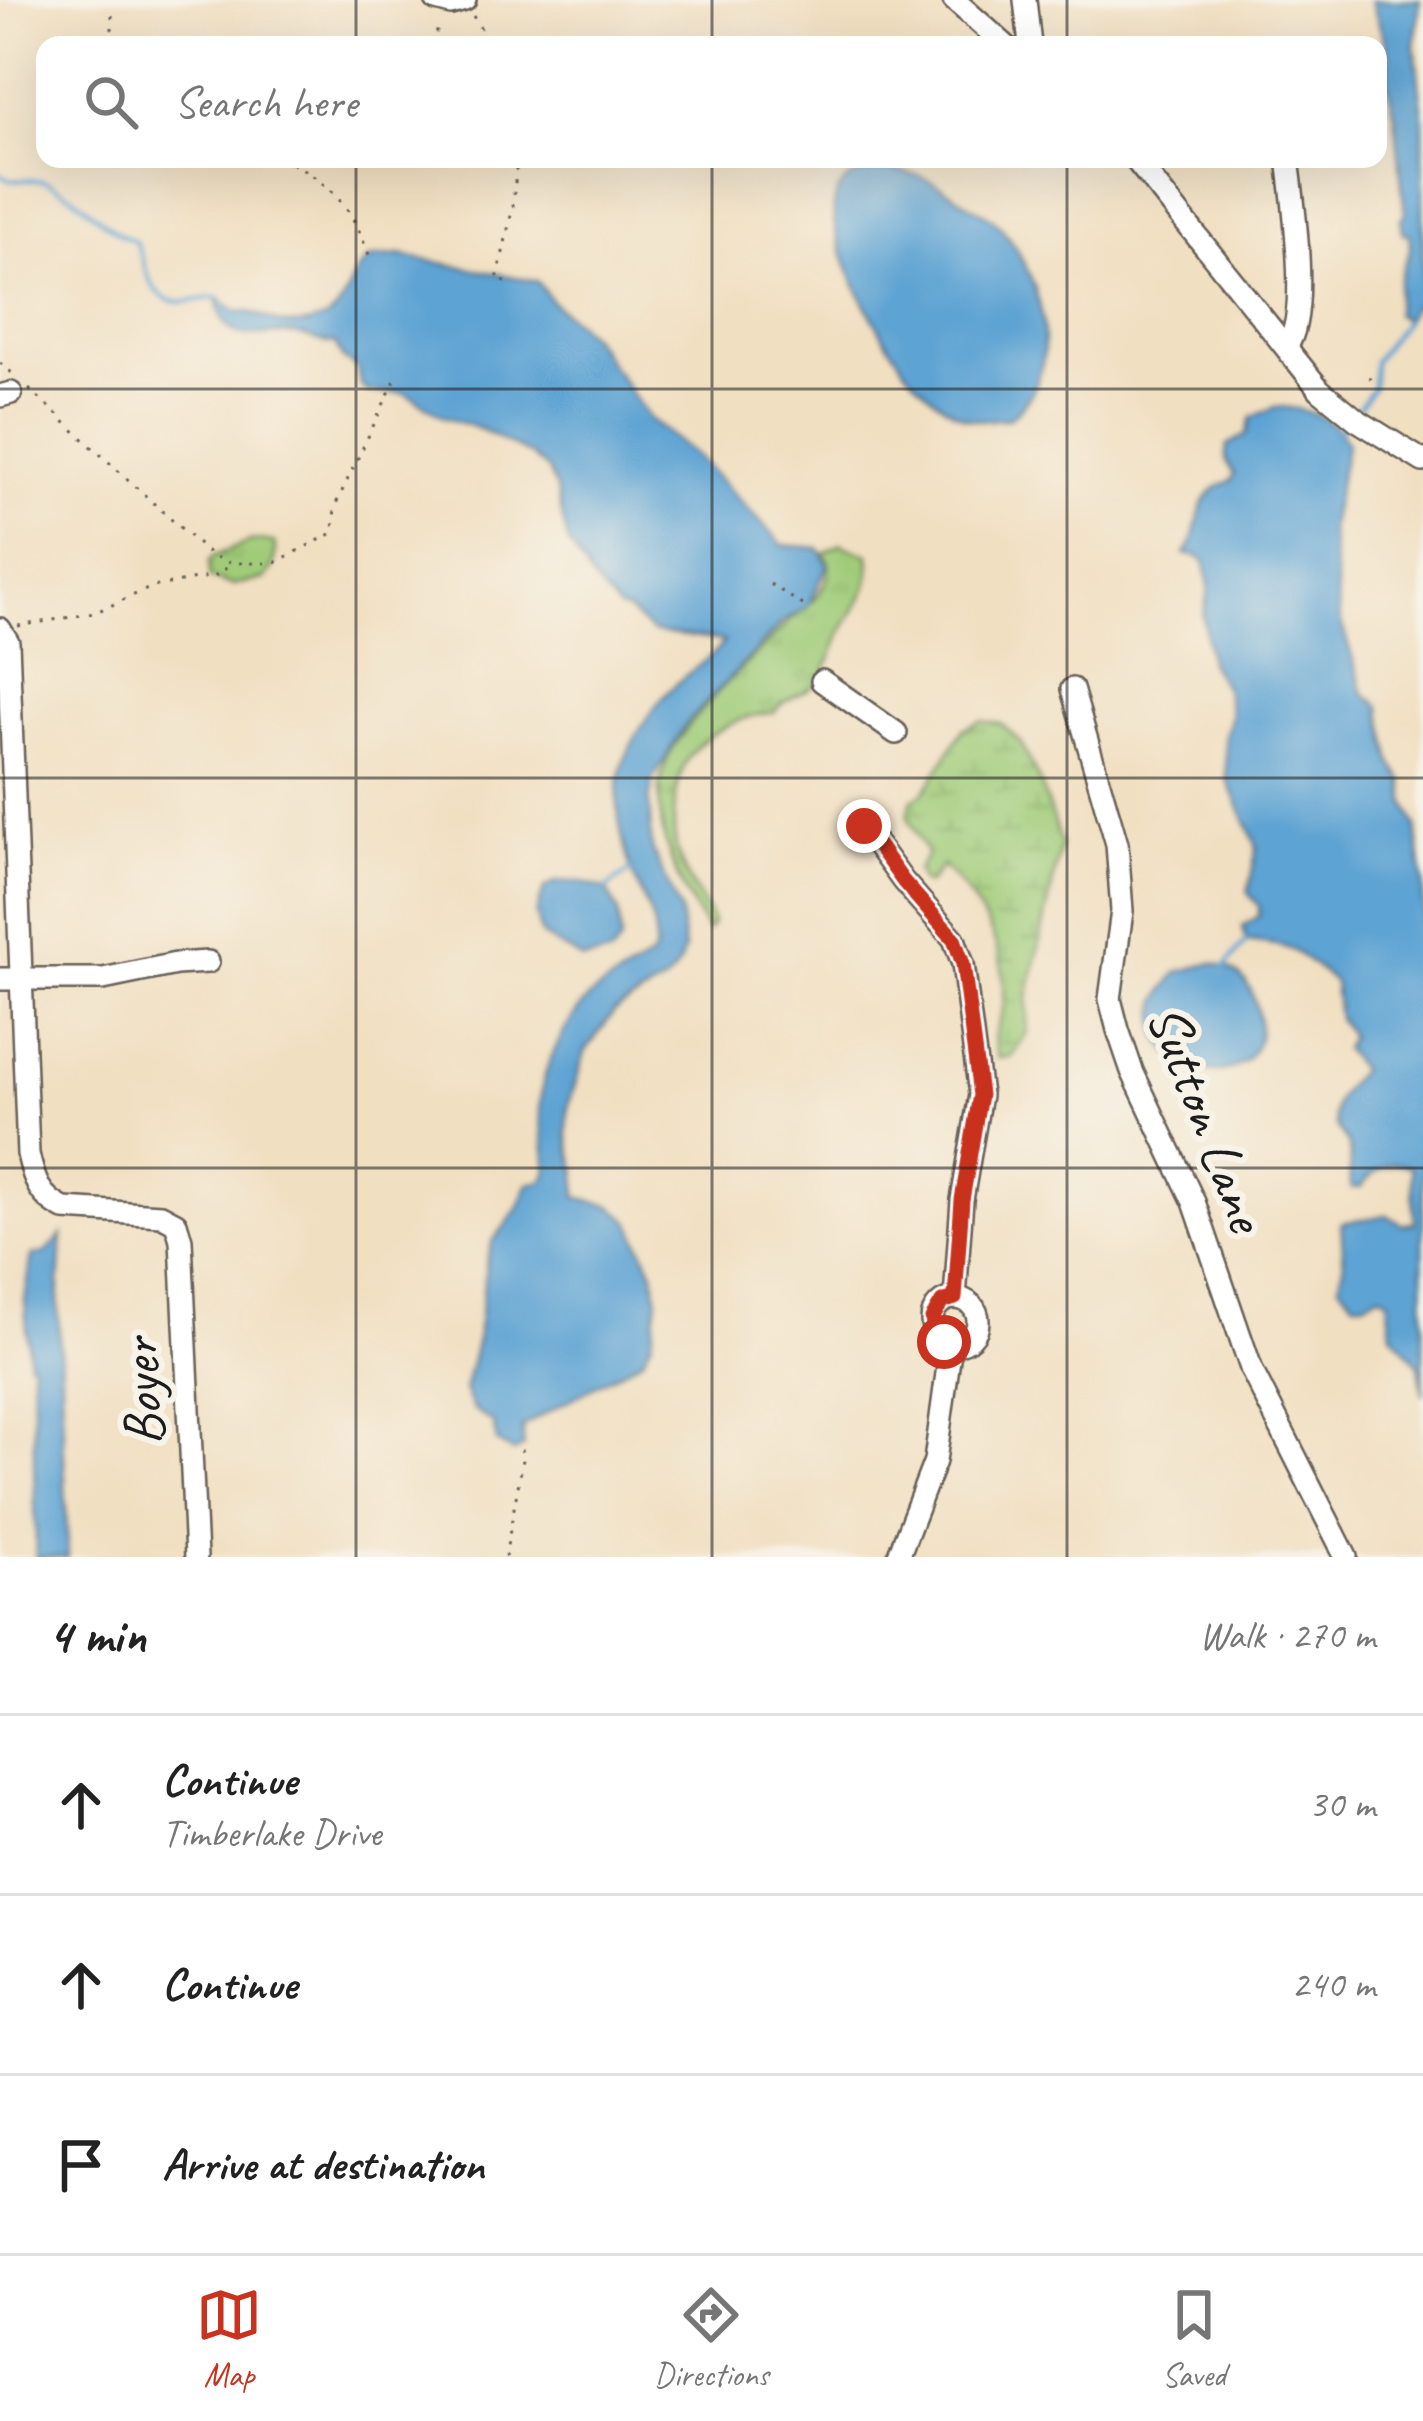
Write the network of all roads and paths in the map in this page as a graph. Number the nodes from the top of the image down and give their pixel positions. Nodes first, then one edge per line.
1 (954, 0) edge
2 (1025, 0) edge
3 (451, 1) edge
4 (112, 15) dead end
5 (115, 36) edge
6 (437, 36) edge
7 (483, 36) edge
8 (995, 36) edge
9 (1029, 36) edge
10 (301, 168) edge
11 (516, 168) edge
12 (1142, 168) edge
13 (1289, 168) edge
14 (370, 257) dead end
15 (506, 282) dead end
16 (1287, 345) junction
17 (0, 363) edge
18 (398, 376) dead end
19 (1381, 377) dead end
20 (1369, 378) dead end
21 (1423, 461) edge
22 (230, 563) junction
23 (770, 584) dead end
24 (806, 607) dead end
25 (2, 632) edge
26 (821, 681) dead end
27 (1072, 689) dead end
28 (896, 733) dead end
29 (864, 826) dead end
30 (208, 962) dead end
31 (11, 978) edge
32 (955, 1298) junction
33 (951, 1344) junction
34 (521, 1450) dead end
35 (196, 1557) edge
36 (505, 1557) edge
37 (898, 1557) edge
38 (1346, 1557) edge

1 - 8 street
2 - 9 street
3 - 6 path
3 - 7 path
4 - 5 path
10 - 14 path
11 - 15 path
12 - 16 street
13 - 16 street
16 - 21 street
17 - 22 path
18 - 22 path
19 - 20 path
22 - 25 path
23 - 24 path
25 - 31 street
26 - 28 street
27 - 38 street, Sutton Lane
29 - 32 street
30 - 31 street
31 - 35 street, Boyer
32 - 33 street
32 - 33 street
33 - 37 street
34 - 36 path

